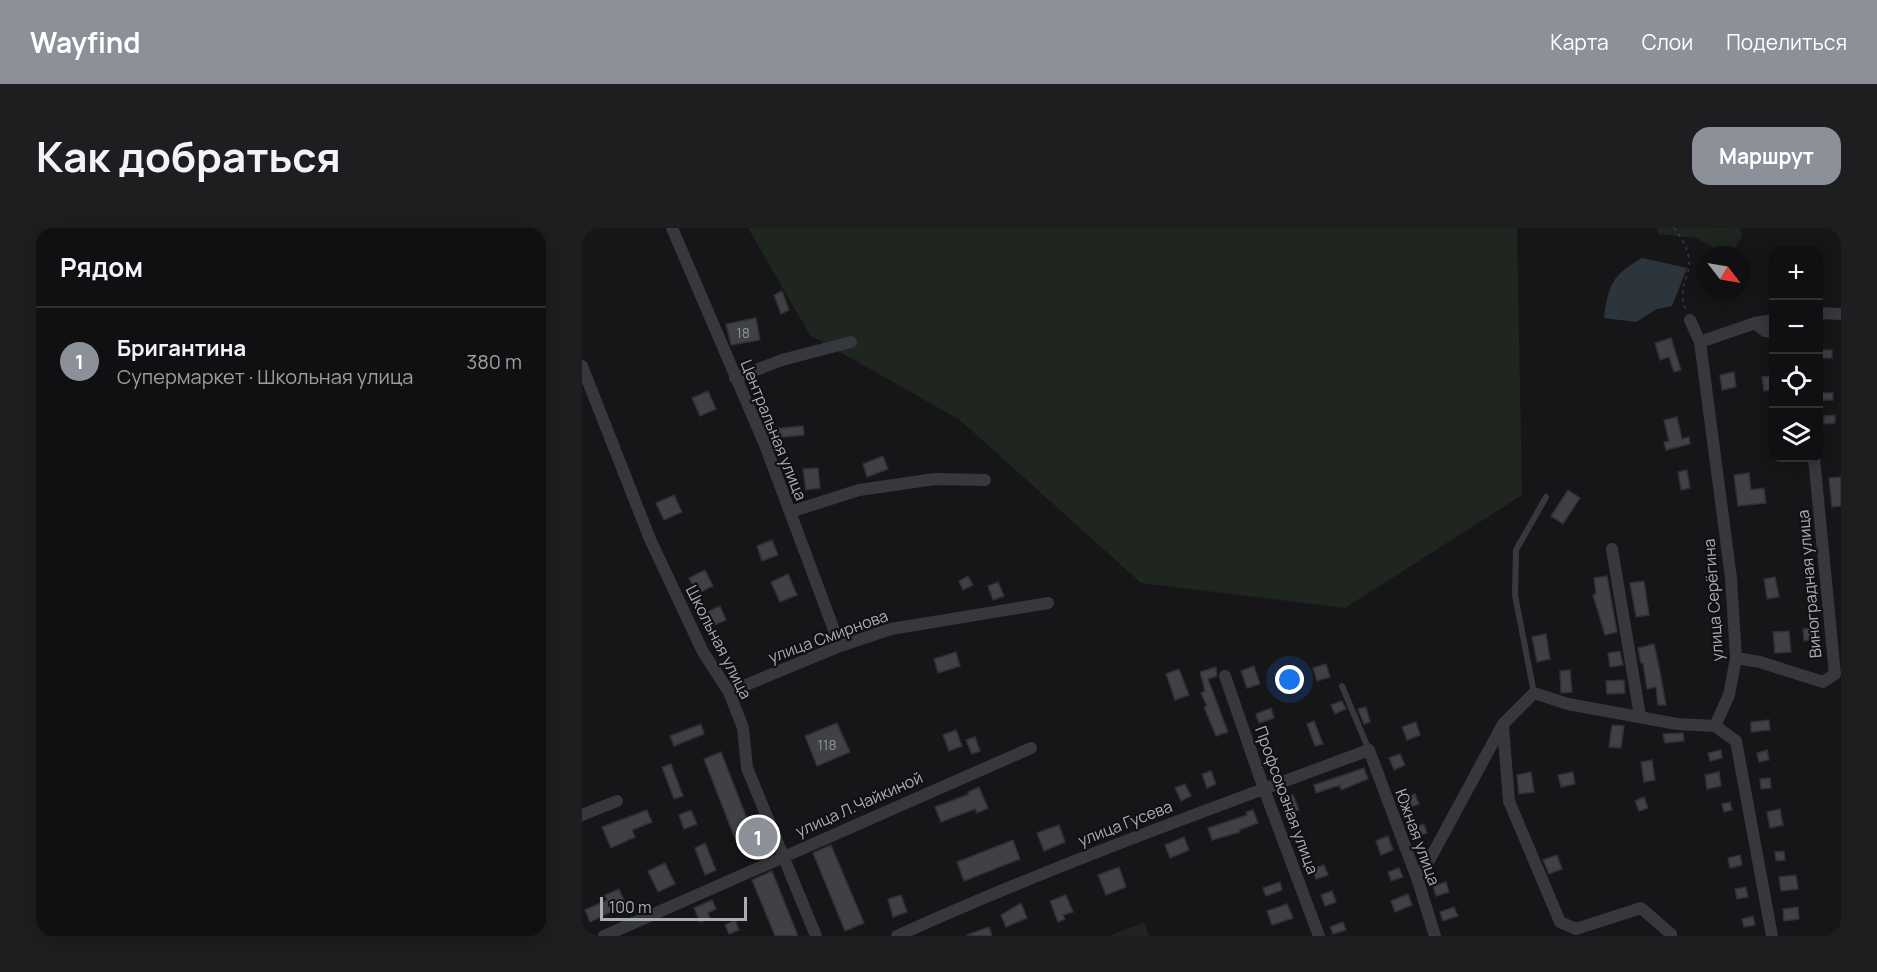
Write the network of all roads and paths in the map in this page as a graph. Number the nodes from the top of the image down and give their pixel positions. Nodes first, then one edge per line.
1 (672, 228) edge
2 (1674, 228) edge
3 (1823, 313) edge
4 (1841, 314) edge
5 (1690, 320) joint
6 (1769, 321) edge
7 (1755, 323) junction
8 (1769, 332) edge
9 (851, 342) dead end
10 (1700, 342) junction
11 (582, 366) edge
12 (735, 378) junction
13 (1814, 462) edge
14 (985, 480) dead end
15 (1546, 496) dead end
16 (790, 512) junction
17 (1612, 549) dead end
18 (1048, 603) dead end
19 (840, 646) junction
20 (1736, 658) junction
21 (1225, 676) dead end
22 (1342, 686) dead end
23 (729, 692) junction
24 (1534, 693) junction
25 (1640, 716) junction
26 (1503, 724) junction
27 (1714, 726) junction
28 (1031, 748) dead end
29 (1369, 750) junction
30 (1264, 789) junction
31 (617, 801) dead end
32 (582, 815) edge
33 (783, 856) junction
34 (1418, 881) junction
35 (1671, 934) dead end
36 (604, 936) edge
37 (816, 936) edge
38 (897, 936) edge
39 (1319, 936) edge
40 (1435, 936) edge
41 (1772, 936) edge

1 - 12 street, Центральная улица
2 - 5 path
3 - 4 street
5 - 10 street, улица Серёгина
6 - 7 street
7 - 8 street
7 - 10 street
9 - 12 street
10 - 20 street, улица Серёгина
11 - 23 street, Школьная улица
12 - 16 street, Центральная улица
13 - 20 street, Виноградная улица
14 - 16 street
15 - 24 lane
16 - 19 street, Центральная улица
17 - 25 street
18 - 19 street, улица Смирнова
19 - 23 street, улица Смирнова
20 - 27 street, улица Серёгина
21 - 30 street, Профсоюзная улица
22 - 29 lane
23 - 33 street, Школьная улица
24 - 25 street
24 - 26 street
25 - 27 street
26 - 34 street
26 - 35 street
27 - 41 street
28 - 33 street, улица Л.Чайкиной
29 - 30 street, улица Гусева
29 - 34 street, Южная улица
30 - 38 street, улица Гусева
30 - 39 street, Профсоюзная улица
31 - 32 street
33 - 36 street, улица Л.Чайкиной
33 - 37 street, Школьная улица
34 - 40 street, Южная улица

